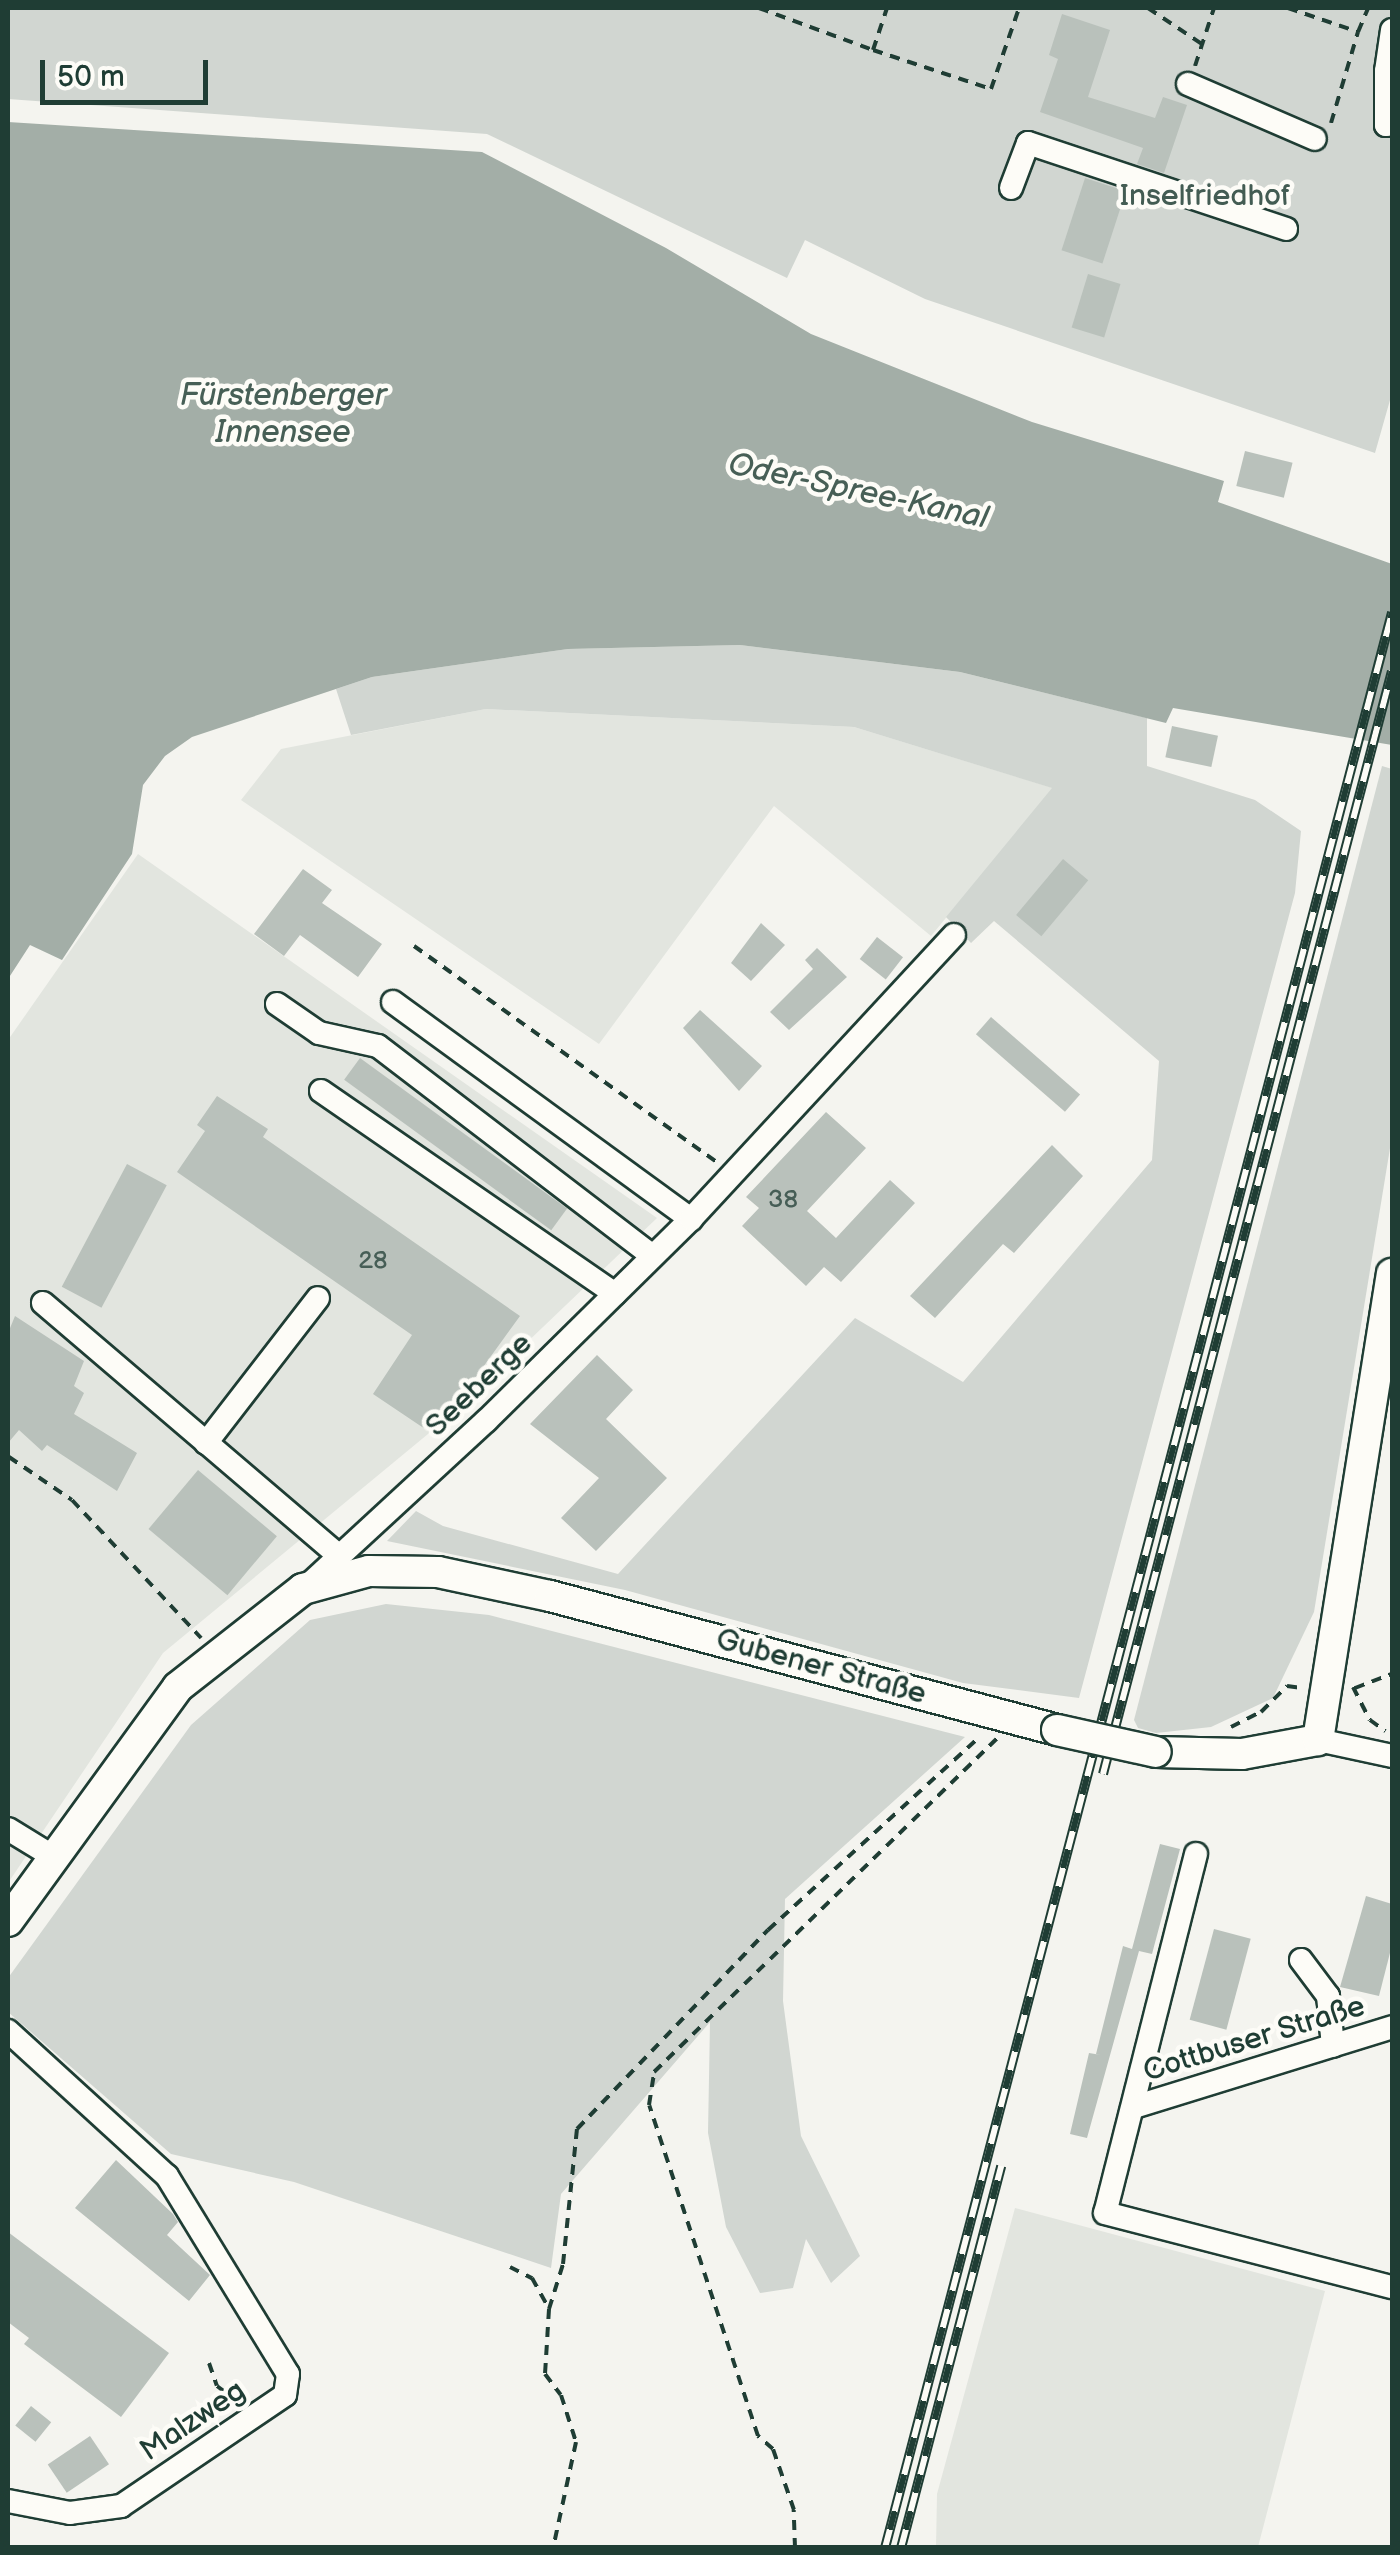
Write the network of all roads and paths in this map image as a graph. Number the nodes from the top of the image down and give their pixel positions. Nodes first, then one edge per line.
1 (759, 8) edge
2 (887, 8) edge
3 (1019, 8) edge
4 (1148, 8) edge
5 (1214, 8) edge
6 (1288, 8) edge
7 (1368, 8) edge
8 (1392, 30) edge
9 (1358, 32) junction
10 (1202, 44) junction
11 (873, 50) junction
12 (1188, 84) joint
13 (1389, 124) edge
14 (1322, 134) joint
15 (1011, 188) dead end
16 (1286, 229) dead end
17 (954, 936) dead end
18 (414, 946) dead end
19 (393, 1002) dead end
20 (277, 1004) dead end
21 (322, 1092) dead end
22 (733, 1173) junction
23 (691, 1219) junction
24 (652, 1256) junction
25 (1392, 1274) edge
26 (614, 1294) junction
27 (318, 1298) dead end
28 (43, 1303) dead end
29 (206, 1443) junction
30 (9, 1457) edge
31 (339, 1556) junction
32 (303, 1589) junction
33 (214, 1652) junction
34 (1392, 1674) edge
35 (1326, 1692) junction
36 (1010, 1717) junction
37 (1218, 1730) dead end
38 (1318, 1740) junction
39 (1392, 1756) edge
40 (8, 1829) edge
41 (1196, 1854) dead end
42 (52, 1856) junction
43 (8, 1920) edge
44 (1301, 1960) dead end
45 (1392, 2027) edge
46 (8, 2031) edge
47 (1332, 2046) junction
48 (1134, 2107) junction
49 (510, 2266) dead end
50 (1392, 2287) edge
51 (549, 2310) junction
52 (209, 2362) dead end
53 (256, 2416) junction
54 (8, 2500) edge
55 (553, 2548) edge
56 (795, 2548) edge

1 - 11 path
2 - 11 path
3 - 11 path
4 - 10 path
5 - 10 path
6 - 9 path
7 - 9 path
8 - 13 street
9 - 14 path
10 - 12 path
12 - 14 street
15 - 16 street
17 - 22 street, Seeberge
18 - 22 path
19 - 23 street
20 - 24 street
21 - 26 street
22 - 23 street, Seeberge
23 - 24 street, Seeberge
24 - 26 street, Seeberge
25 - 35 main road
26 - 31 street, Seeberge
27 - 29 street
28 - 29 street
29 - 31 street
30 - 33 path
31 - 32 street, Seeberge
32 - 33 main road, Gubener Straße
32 - 36 main road, Gubener Straße
33 - 42 main road, Gubener Straße
34 - 35 path
35 - 37 path
35 - 38 main road
36 - 38 main road, Gubener Straße, bridge
36 - 51 path
36 - 56 path
38 - 39 street
40 - 42 street
41 - 48 street
42 - 43 main road, Gubener Straße
44 - 47 street
45 - 47 street, Cottbuser Straße
46 - 53 street, Malzweg
47 - 48 street, Cottbuser Straße
48 - 50 street
49 - 51 path
51 - 55 path
52 - 53 path
53 - 54 street, Malzweg

